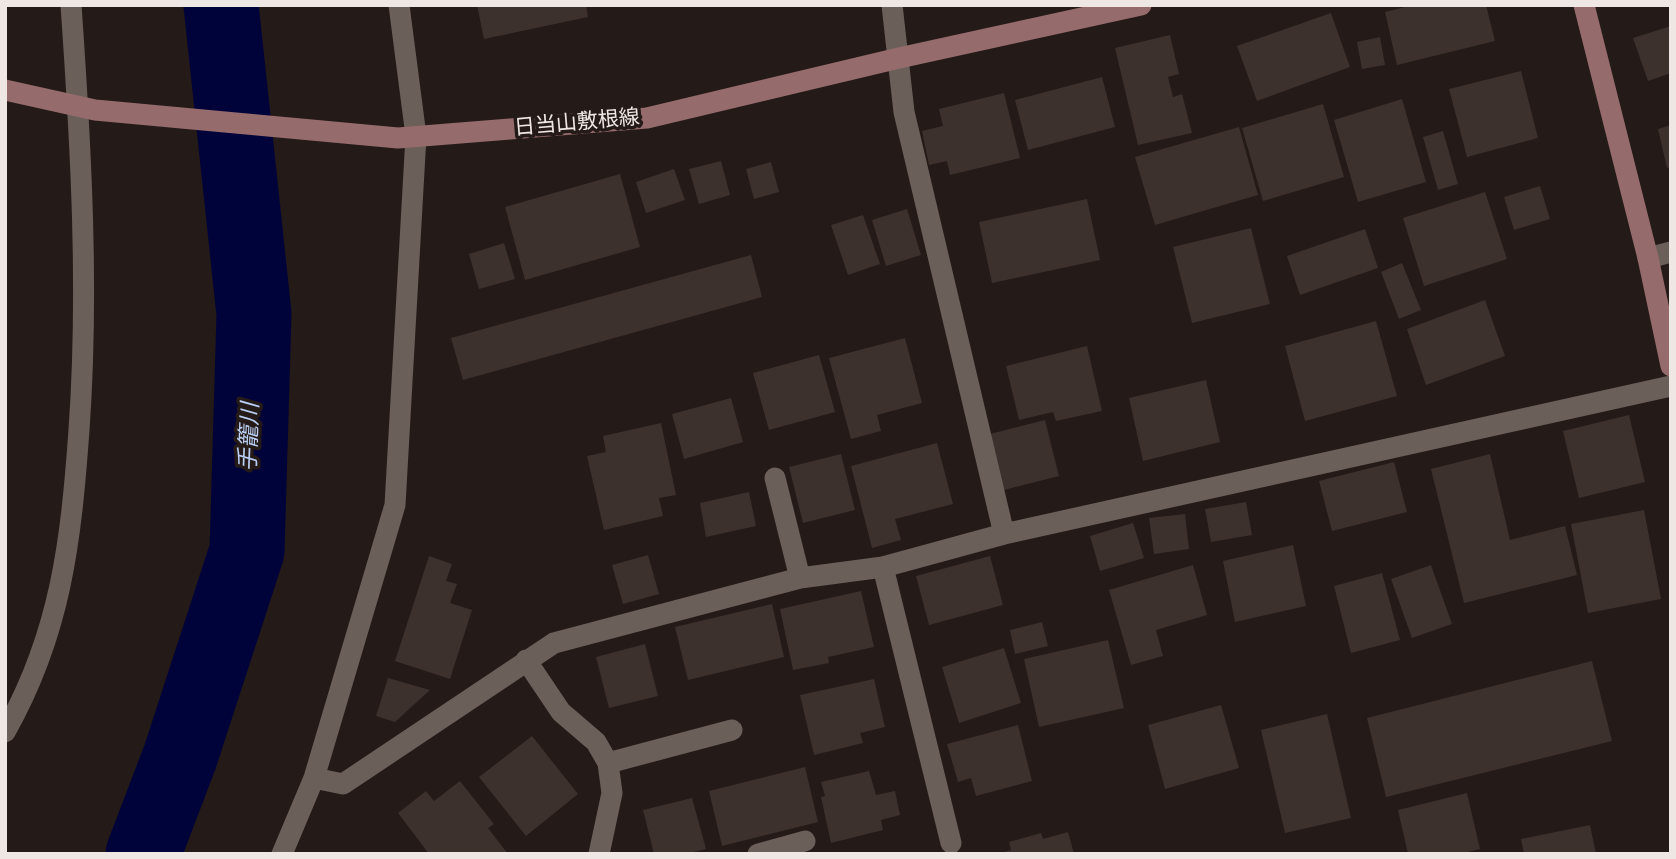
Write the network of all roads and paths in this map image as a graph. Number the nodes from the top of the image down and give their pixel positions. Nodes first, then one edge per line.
1 (71, 5) edge
2 (399, 5) edge
3 (892, 5) edge
4 (1141, 5) edge
5 (1584, 5) edge
6 (899, 58) junction
7 (5, 90) edge
8 (87, 108) junction
9 (407, 137) junction
10 (1671, 252) edge
11 (1648, 258) junction
12 (1671, 366) edge
13 (1671, 386) edge
14 (775, 478) dead end
15 (1004, 534) junction
16 (883, 567) junction
17 (800, 578) junction
18 (526, 660) junction
19 (732, 730) dead end
20 (5, 732) edge
21 (608, 763) junction
22 (314, 778) junction
23 (805, 841) dead end
24 (951, 843) dead end
25 (282, 854) edge
26 (599, 854) edge
27 (758, 854) edge

1 - 8 street
2 - 9 street
3 - 6 street
4 - 6 main road, 日当山敷根線
5 - 11 main road
6 - 9 main road, 日当山敷根線
6 - 15 street
7 - 8 main road, 日当山敷根線
8 - 9 main road, 日当山敷根線
8 - 20 street
9 - 22 street
10 - 11 street
11 - 12 main road
13 - 15 street
14 - 17 street
15 - 16 street
16 - 17 street
16 - 24 street
17 - 18 street
18 - 21 street
18 - 22 street
19 - 21 street
21 - 26 street
22 - 25 street
23 - 27 street

